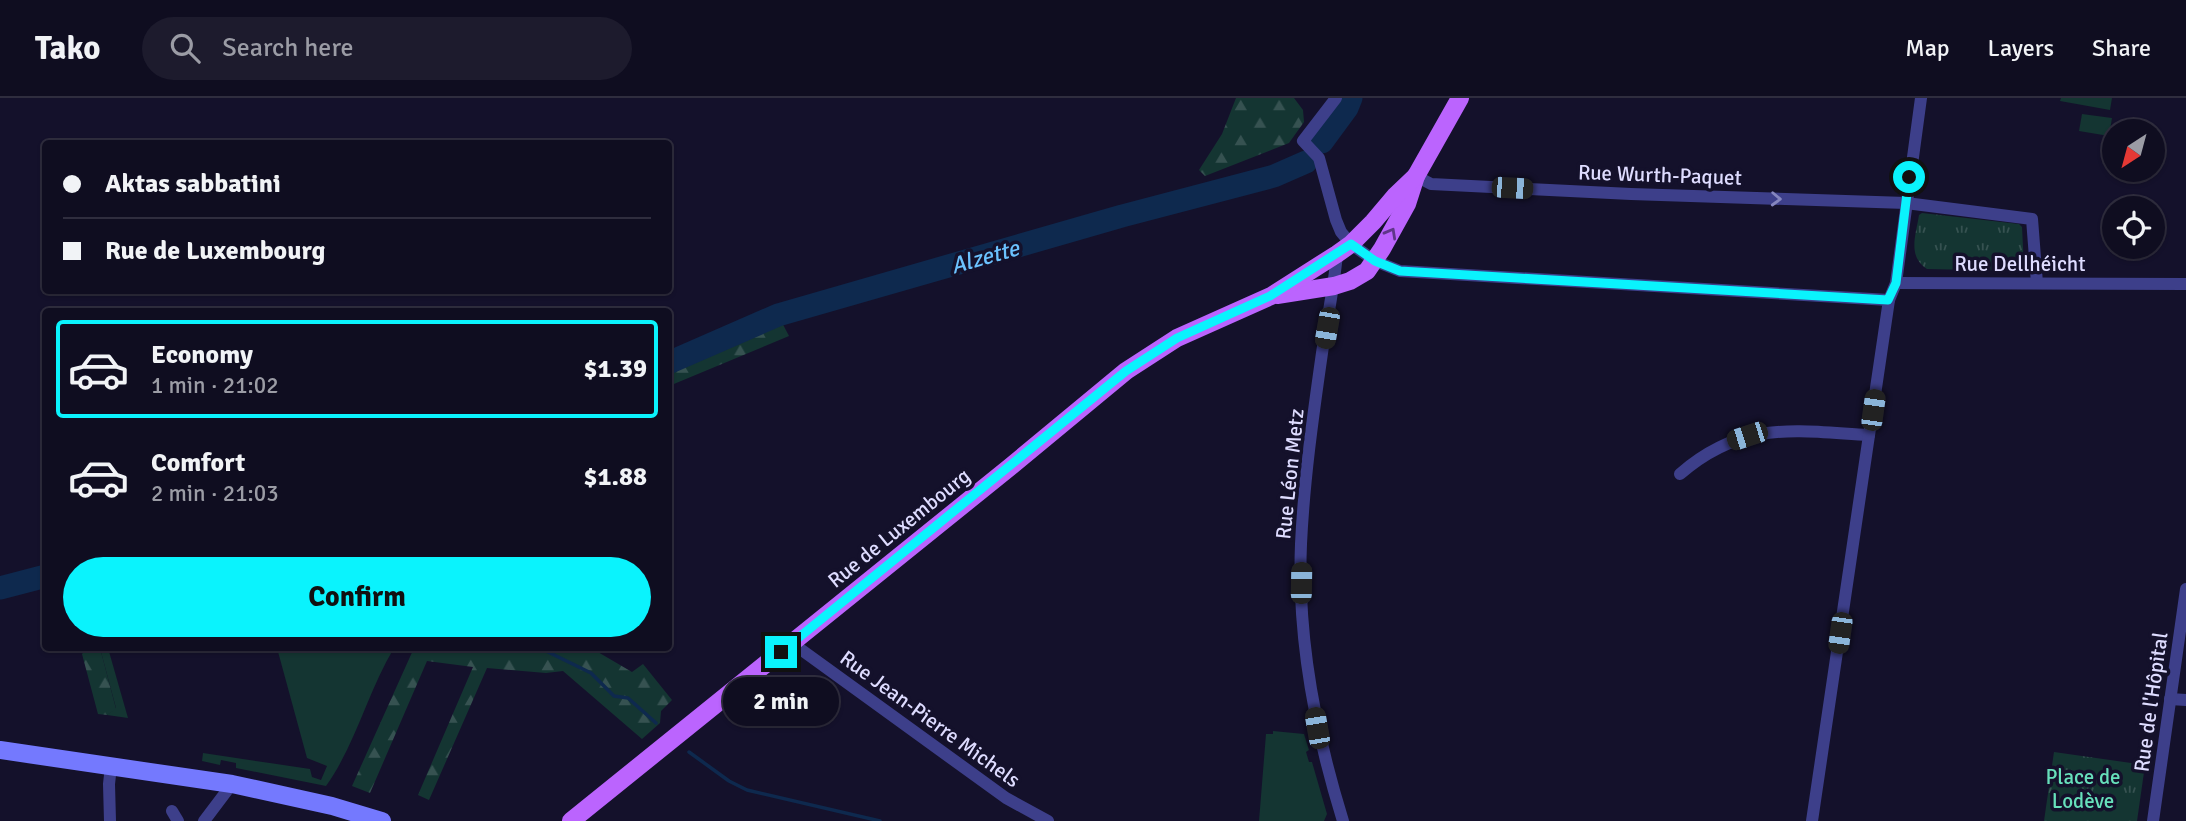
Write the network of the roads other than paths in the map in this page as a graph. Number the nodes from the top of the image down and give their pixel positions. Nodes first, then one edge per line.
1 (1336, 98) edge
2 (1460, 98) edge
3 (1921, 98) edge
4 (1416, 176) junction
5 (1906, 203) junction
6 (1344, 249) junction
7 (1375, 261) junction
8 (1896, 283) junction
9 (2037, 283) junction
10 (2186, 284) edge
11 (1334, 286) junction
12 (1270, 296) junction
13 (1888, 300) junction
14 (1869, 435) junction
15 (1680, 474) dead end
16 (2186, 589) edge
17 (792, 643) junction
18 (2170, 699) junction
19 (2186, 700) edge
20 (0, 750) edge
21 (111, 766) junction
22 (232, 784) junction
23 (600, 797) junction
24 (110, 821) edge
25 (204, 821) edge
26 (382, 821) edge
27 (571, 821) edge
28 (592, 821) edge
29 (1048, 821) edge
30 (1343, 821) edge
31 (1812, 821) edge
32 (2153, 821) edge

1 - 6 street
2 - 4 main road
3 - 5 street
4 -> 5 street, Rue Wurth-Paquet
4 - 6 main road
7 -> 4 main road
5 - 8 street
5 - 9 street, Rue Wurth-Paquet
6 - 7 street
6 - 11 street, Rue Léon Metz
6 - 12 main road
7 - 11 main road
7 - 13 street
8 - 9 street, Rue Dellhéicht
8 - 13 street
9 - 10 street, Rue Dellhéicht
11 - 12 main road
11 - 30 street, Rue Léon Metz
12 - 17 main road, Rue de Luxembourg
13 - 14 street
14 - 15 street
14 - 31 street
16 - 18 street, Rue de l'Hôpital
17 - 23 main road, Rue de Luxembourg
17 - 29 street, Rue Jean-Pierre Michels
18 - 19 street
18 - 32 street, Rue de l'Hôpital
20 - 21 main road
21 - 22 main road
21 - 24 street
22 - 25 street
22 - 26 main road
23 - 27 main road, Rue de Luxembourg
23 - 28 main road

